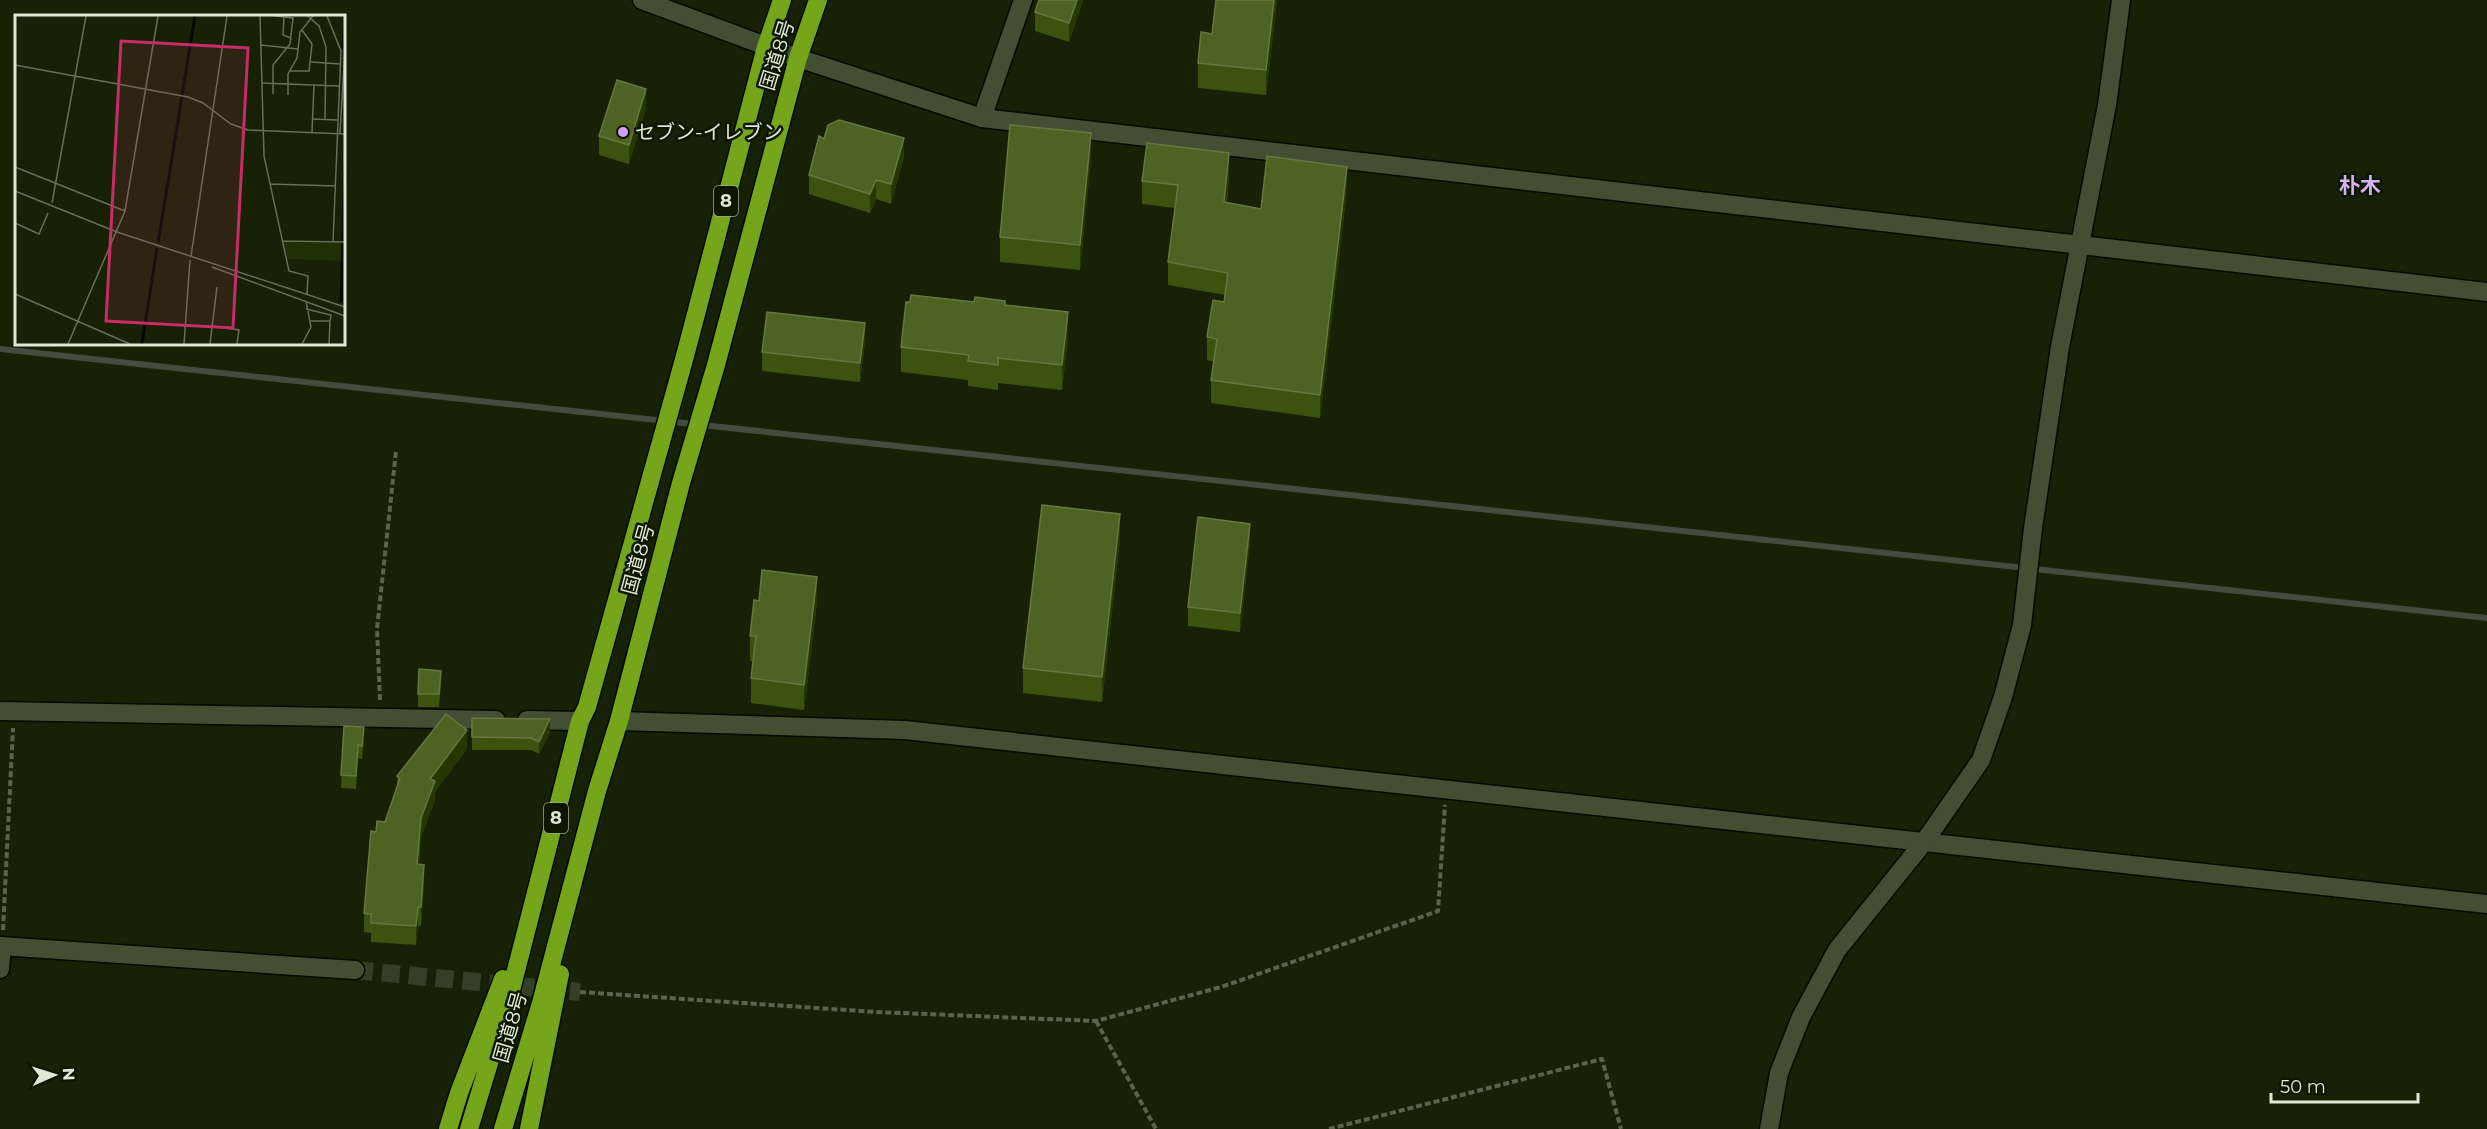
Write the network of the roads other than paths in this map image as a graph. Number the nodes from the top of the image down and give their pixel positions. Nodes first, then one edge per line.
1 (642, 0) edge
2 (782, 0) edge
3 (818, 0) edge
4 (1023, 0) edge
5 (2121, 0) edge
6 (766, 47) junction
7 (798, 58) junction
8 (982, 118) junction
9 (2081, 245) junction
10 (2487, 292) edge
11 (7, 712) edge
12 (580, 721) junction
13 (619, 721) junction
14 (585, 836) junction
15 (1924, 842) junction
16 (536, 894) junction
17 (2487, 904) edge
18 (1, 946) edge
19 (0, 969) edge
20 (355, 970) tunnel mouth
21 (448, 1129) edge
22 (469, 1129) edge
23 (503, 1129) edge
24 (529, 1129) edge
25 (1769, 1129) edge

1 - 6 street
2 - 6 highway, 国道8号 / 8
3 - 7 highway, 国道8号 / 8
4 - 8 street
5 - 9 street
6 - 7 street
6 - 12 highway, 国道8号 / 8
7 - 8 street
7 - 13 highway, 国道8号 / 8
8 - 9 street
9 - 10 street
9 - 15 street
11 - 12 street
12 - 16 highway, 国道8号 / 8
13 - 14 highway, 国道8号 / 8
13 - 15 street
14 - 23 highway, 国道8号 / 8
14 - 24 highway, 8
15 - 17 street
15 - 25 street
16 - 21 highway, 8
16 - 22 highway, 国道8号 / 8
18 - 19 street
18 - 20 street

